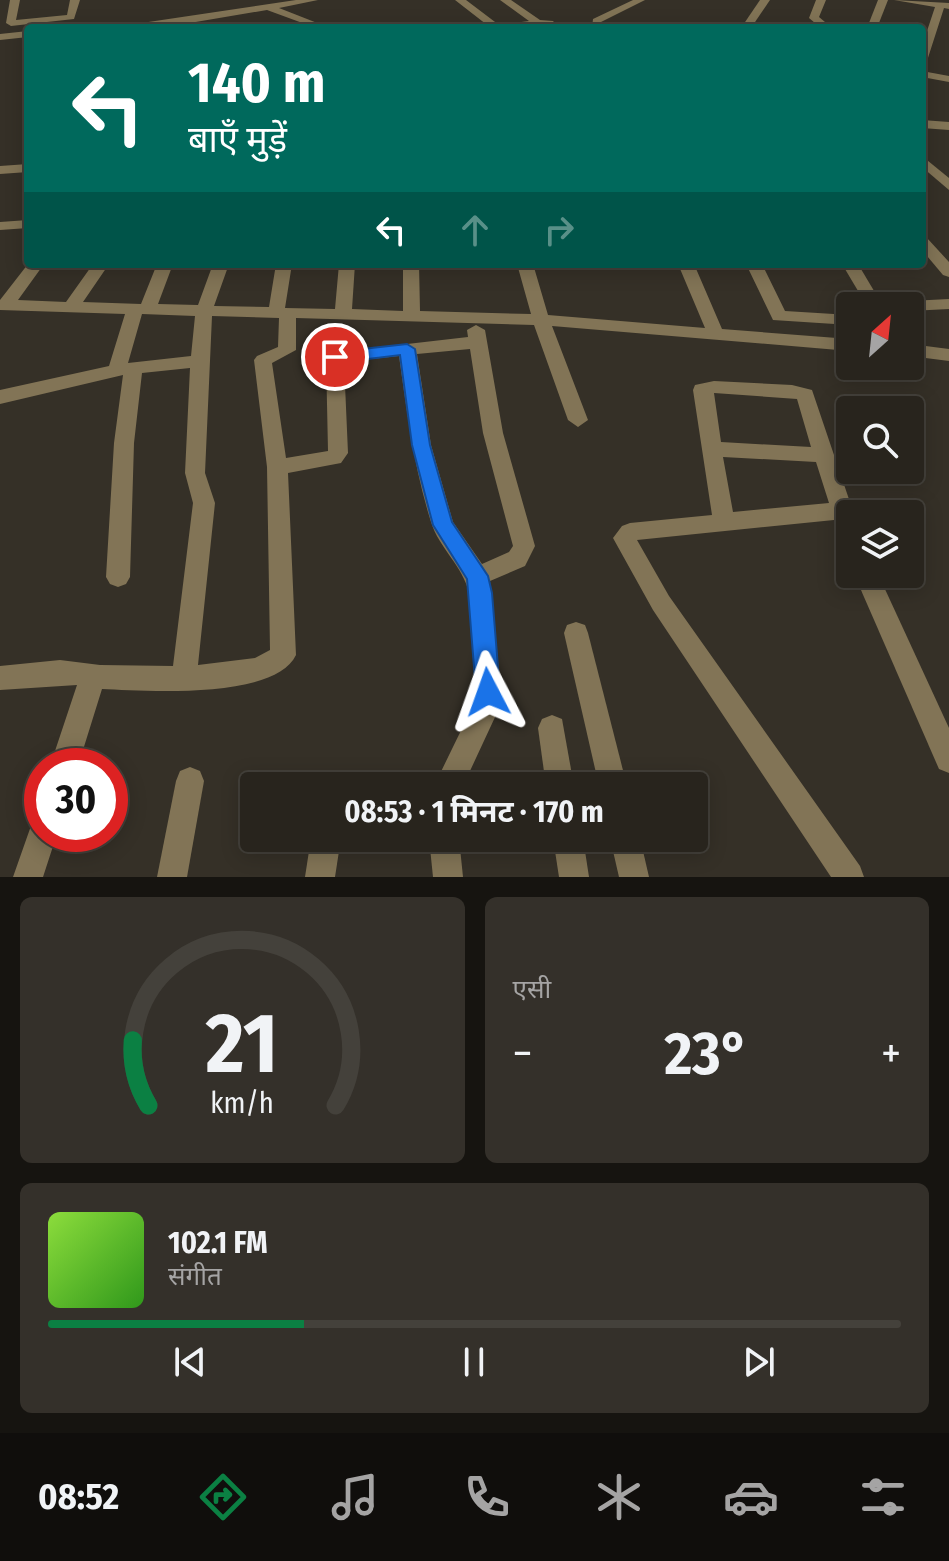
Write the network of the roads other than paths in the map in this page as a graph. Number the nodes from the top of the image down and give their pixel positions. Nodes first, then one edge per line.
1 (15, 0) edge
2 (75, 0) edge
3 (257, 0) edge
4 (313, 0) edge
5 (460, 0) edge
6 (640, 0) edge
7 (765, 0) edge
8 (821, 0) edge
9 (883, 0) edge
10 (899, 0) edge
11 (503, 2) edge
12 (483, 6) dead end
13 (944, 6) edge
14 (266, 7) junction
15 (470, 8) junction
16 (537, 22) junction
17 (160, 24) edge
18 (314, 24) edge
19 (492, 24) edge
20 (524, 24) edge
21 (551, 24) edge
22 (597, 24) edge
23 (749, 24) edge
24 (819, 24) edge
25 (874, 24) edge
26 (24, 34) edge
27 (0, 37) edge
28 (926, 52) edge
29 (926, 75) edge
30 (949, 79) edge
31 (926, 123) edge
32 (949, 126) edge
33 (926, 164) edge
34 (24, 168) edge
35 (0, 170) edge
36 (949, 186) edge
37 (24, 225) edge
38 (0, 226) edge
39 (926, 250) edge
40 (33, 268) edge
41 (98, 268) edge
42 (163, 268) edge
43 (220, 268) edge
44 (284, 268) edge
45 (347, 268) edge
46 (411, 268) edge
47 (526, 268) edge
48 (688, 268) edge
49 (756, 268) edge
50 (852, 268) edge
51 (949, 272) edge
52 (867, 292) edge
53 (949, 304) edge
54 (924, 305) edge
55 (2, 306) edge
56 (70, 308) junction
57 (141, 310) junction
58 (204, 311) junction
59 (282, 313) junction
60 (343, 314) junction
61 (412, 316) junction
62 (474, 318) junction
63 (836, 319) edge
64 (541, 320) junction
65 (715, 332) junction
66 (478, 342) junction
67 (836, 344) edge
68 (407, 349) junction
69 (924, 351) edge
70 (946, 359) edge
71 (199, 361) junction
72 (125, 369) junction
73 (0, 397) edge
74 (578, 420) dead end
75 (710, 449) junction
76 (825, 455) junction
77 (277, 467) junction
78 (839, 500) edge
79 (836, 511) edge
80 (724, 523) junction
81 (477, 576) junction
82 (118, 577) dead end
83 (872, 588) edge
84 (576, 633) dead end
85 (93, 676) junction
86 (0, 678) edge
87 (184, 679) junction
88 (552, 728) dead end
89 (70, 748) edge
90 (949, 759) edge
91 (455, 772) edge
92 (558, 772) edge
93 (610, 772) edge
94 (190, 781) dead end
95 (36, 852) edge
96 (324, 852) edge
97 (445, 852) edge
98 (570, 852) edge
99 (628, 852) edge
100 (28, 877) edge
101 (172, 877) edge
102 (320, 877) edge
103 (448, 877) edge
104 (574, 877) edge
105 (634, 877) edge
106 (849, 877) edge

1 - 2 street
3 - 14 street
4 - 14 street
5 - 15 street
6 - 22 street
7 - 23 street
8 - 24 street
9 - 25 street
10 - 13 street
11 - 16 street
12 - 15 street
13 - 28 street
14 - 17 street
14 - 18 street
15 - 19 street
16 - 20 street
16 - 21 street
26 - 27 street
29 - 30 street
31 - 32 street
33 - 36 street
34 - 35 street
37 - 38 street
39 - 51 street
40 - 55 street
41 - 56 street
42 - 57 street
43 - 58 street
44 - 59 street
45 - 60 street
46 - 61 street
47 - 64 street
48 - 65 street
49 - 63 street
50 - 52 street
53 - 54 street
55 - 56 street
56 - 57 street
57 - 58 street
57 - 72 street
58 - 59 street
58 - 71 street
59 - 60 street
59 - 77 street
60 - 61 street
61 - 62 street
62 - 64 street
62 - 66 street
64 - 65 street
64 - 74 street
65 - 67 street
66 - 68 street
66 - 81 street
68 - 77 street
68 - 81 street
69 - 70 street
71 - 72 street
71 - 87 street
72 - 73 street
72 - 82 street
75 - 76 street
75 - 76 street
75 - 80 street
76 - 78 street
77 - 87 street
79 - 80 street
80 - 106 street
81 - 91 street
83 - 90 street
84 - 93 street
85 - 86 street
85 - 87 street
85 - 89 street
88 - 92 street
94 - 101 street
95 - 100 street
96 - 102 street
97 - 103 street
98 - 104 street
99 - 105 street

